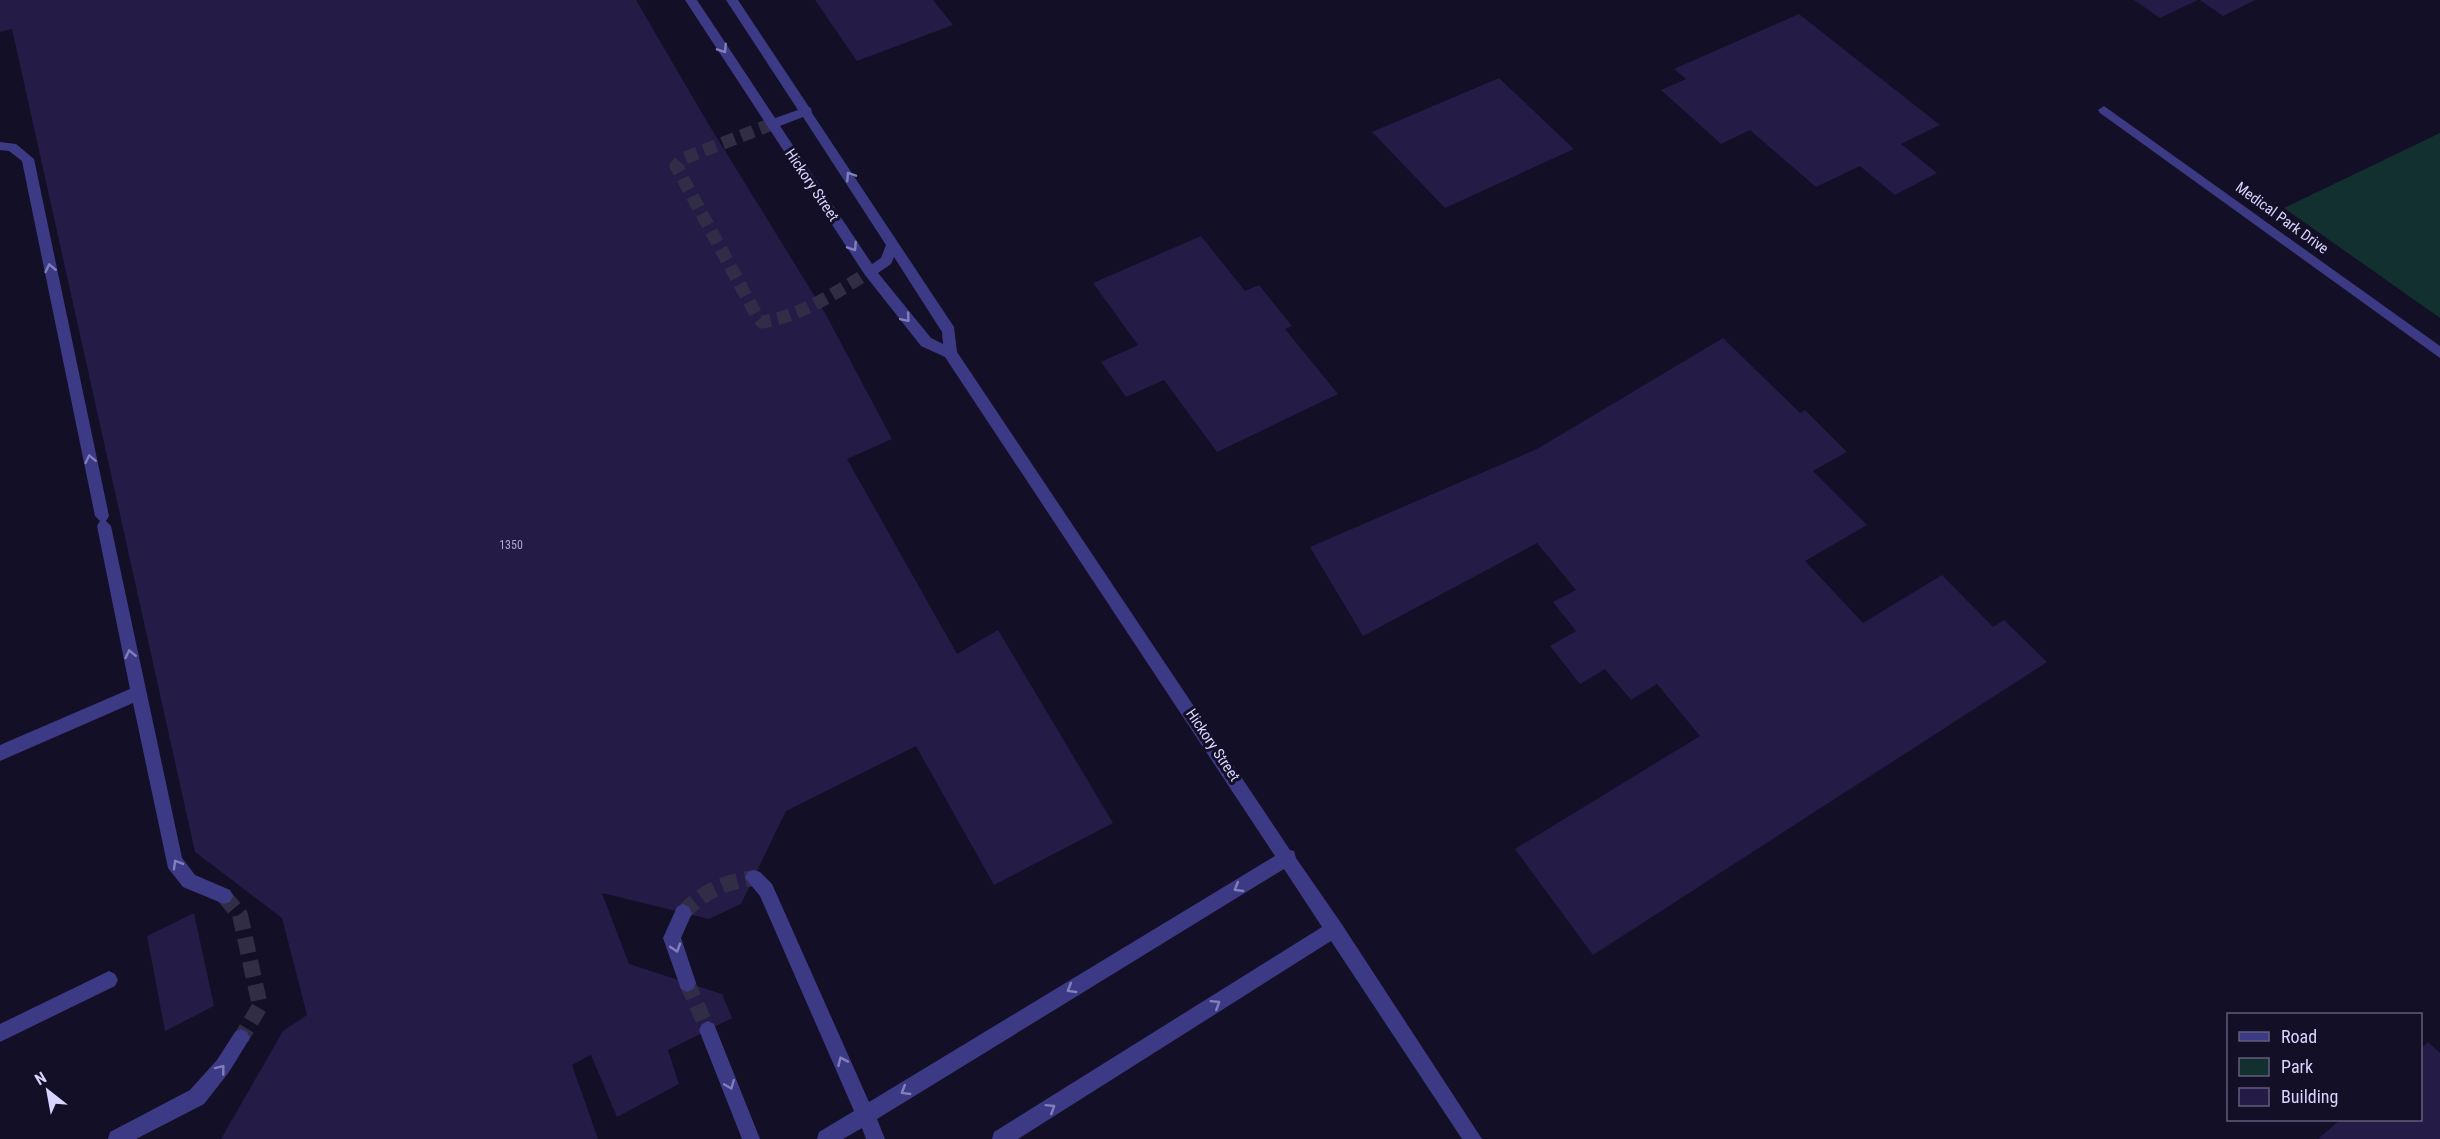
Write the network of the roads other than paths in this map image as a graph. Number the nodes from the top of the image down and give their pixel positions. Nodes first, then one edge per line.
1 (691, 0) edge
2 (732, 0) edge
3 (2104, 110) dead end
4 (807, 111) junction
5 (772, 124) junction
6 (0, 146) edge
7 (893, 243) junction
8 (870, 272) junction
9 (950, 353) junction
10 (2440, 353) edge
11 (138, 693) junction
12 (0, 753) edge
13 (1288, 857) junction
14 (754, 878) dead end
15 (224, 896) tunnel mouth
16 (683, 913) tunnel mouth
17 (1335, 929) junction
18 (109, 980) dead end
19 (687, 983) tunnel mouth
20 (708, 1030) tunnel mouth
21 (0, 1033) edge
22 (241, 1038) tunnel mouth
23 (865, 1115) junction
24 (117, 1139) edge
25 (751, 1139) edge
26 (826, 1139) edge
27 (876, 1139) edge
28 (1001, 1139) edge
29 (1473, 1139) edge

1 -> 5 street, Hickory Street
2 - 4 street, Hickory Street
3 - 10 street, Medical Park Drive
4 - 5 street
7 -> 4 street, Hickory Street
5 -> 8 street, Hickory Street
11 -> 6 street
7 - 8 street
7 - 9 street, Hickory Street
8 -> 9 street, Hickory Street
9 - 13 street, Hickory Street
11 - 12 street
15 -> 11 street
13 - 17 street, Hickory Street
13 -> 23 street
23 -> 14 street
16 -> 19 street
28 -> 17 street
17 - 29 street, Hickory Street
18 - 21 street
20 -> 25 street
24 -> 22 street
23 - 26 street
23 - 27 street

